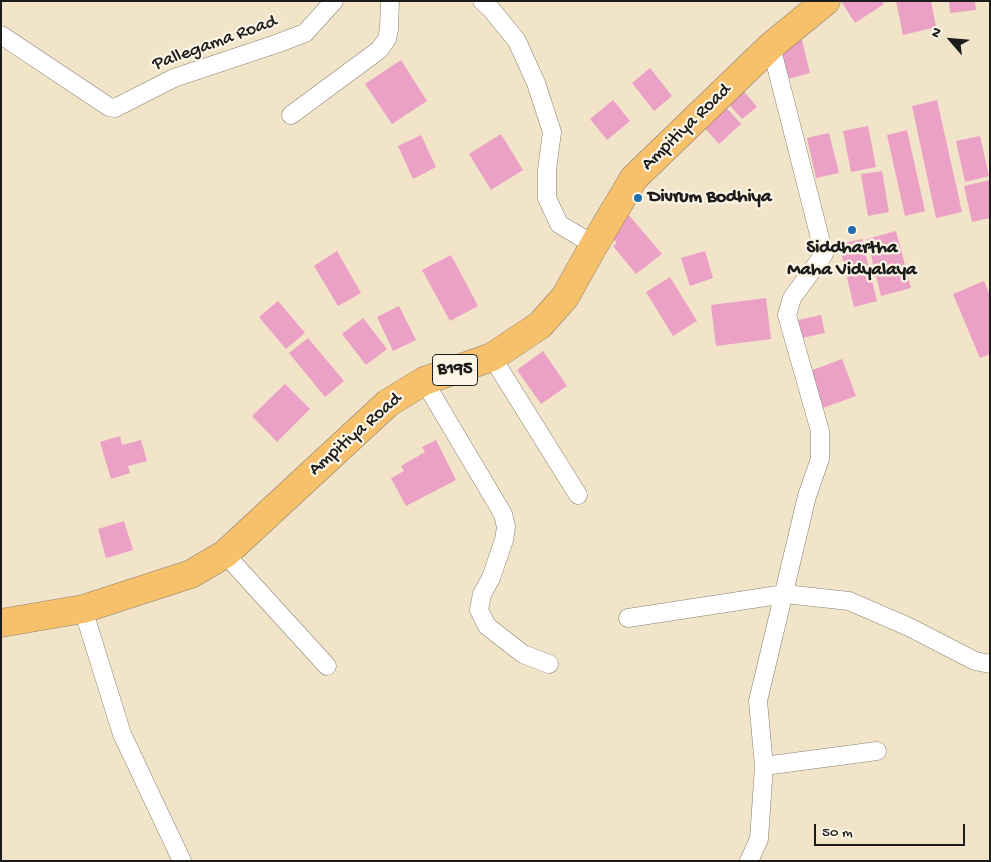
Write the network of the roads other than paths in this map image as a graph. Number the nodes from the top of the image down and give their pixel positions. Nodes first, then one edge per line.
1 (334, 1) edge
2 (390, 1) edge
3 (482, 1) edge
4 (826, 1) edge
5 (1, 35) edge
6 (771, 46) junction
7 (292, 114) dead end
8 (594, 245) junction
9 (492, 357) junction
10 (424, 381) junction
11 (578, 495) dead end
12 (225, 554) junction
13 (785, 594) junction
14 (83, 609) junction
15 (628, 618) dead end
16 (1, 623) edge
17 (549, 664) dead end
18 (990, 664) edge
19 (326, 666) dead end
20 (877, 751) dead end
21 (764, 766) junction
22 (182, 861) edge
23 (749, 861) edge

1 - 5 street, Pallegama Road
2 - 7 street
3 - 8 street
4 - 6 main road, Ampitiya Road / B195
6 - 8 main road, Ampitiya Road / B195
6 - 13 street
8 - 9 main road, Ampitiya Road / B195
9 - 10 main road, Ampitiya Road / B195
9 - 11 street
10 - 12 main road, Ampitiya Road / B195
10 - 17 street
12 - 14 main road, Ampitiya Road / B195
12 - 19 street
13 - 15 street
13 - 18 street
13 - 21 street
14 - 16 main road, Ampitiya Road / B195
14 - 22 street
20 - 21 street
21 - 23 street

